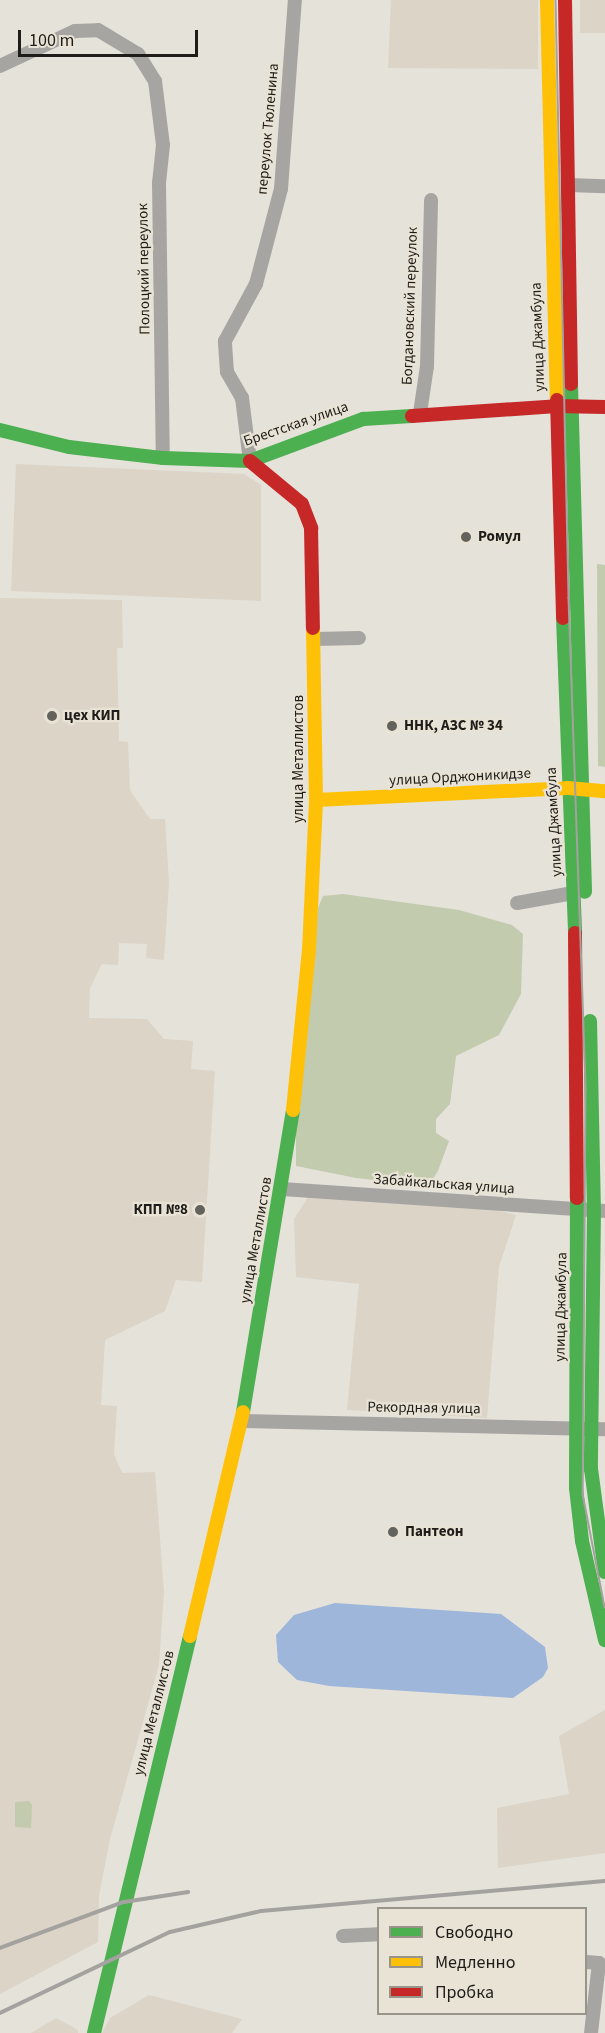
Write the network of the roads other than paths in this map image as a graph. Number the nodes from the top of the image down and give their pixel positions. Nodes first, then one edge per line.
1 (295, 0) edge
2 (547, 0) edge
3 (564, 0) edge
4 (0, 66) edge
5 (568, 185) junction
6 (605, 186) edge
7 (431, 200) dead end
8 (564, 406) junction
9 (605, 406) edge
10 (420, 413) junction
11 (0, 430) edge
12 (163, 458) junction
13 (250, 461) junction
14 (359, 638) dead end
15 (315, 639) junction
16 (574, 788) junction
17 (605, 790) edge
18 (316, 800) junction
19 (573, 893) junction
20 (517, 903) dead end
21 (282, 1189) junction
22 (579, 1210) junction
23 (600, 1210) edge
24 (242, 1421) junction
25 (576, 1428) junction
26 (598, 1429) edge
27 (605, 1572) edge
28 (605, 1640) edge
29 (377, 1934) edge
30 (343, 1936) dead end
31 (592, 1963) edge
32 (94, 2033) edge
33 (591, 2033) edge

1 - 13 street, переулок Тюленина
2 - 8 street, улица Джамбула
3 - 5 street, улица Джамбула
4 - 12 street, Полоцкий переулок
5 - 6 street
5 - 8 street, улица Джамбула
7 - 10 street, Богдановский переулок
8 - 9 street, Брестская улица
8 - 10 street, Брестская улица
8 - 16 street, улица Джамбула
10 - 13 street, Брестская улица
11 - 12 street, Брестская улица
12 - 13 street, Брестская улица
13 - 15 street, улица Металлистов
14 - 15 street
15 - 18 street, улица Металлистов
16 - 17 street, улица Орджоникидзе
16 - 18 street, улица Орджоникидзе
16 - 19 street, улица Джамбула
16 - 23 street, улица Джамбула
18 - 21 street, улица Металлистов
19 - 20 street
19 - 22 street, улица Джамбула
21 - 22 street, Забайкальская улица
21 - 24 street, улица Металлистов
22 - 23 street, Забайкальская улица
22 - 25 street, улица Джамбула
23 - 26 street, улица Джамбула
24 - 25 street, Рекордная улица
24 - 32 street, улица Металлистов
25 - 26 street, Рекордная улица
25 - 28 street, улица Джамбула
26 - 27 street, улица Джамбула
29 - 30 street
31 - 33 street

